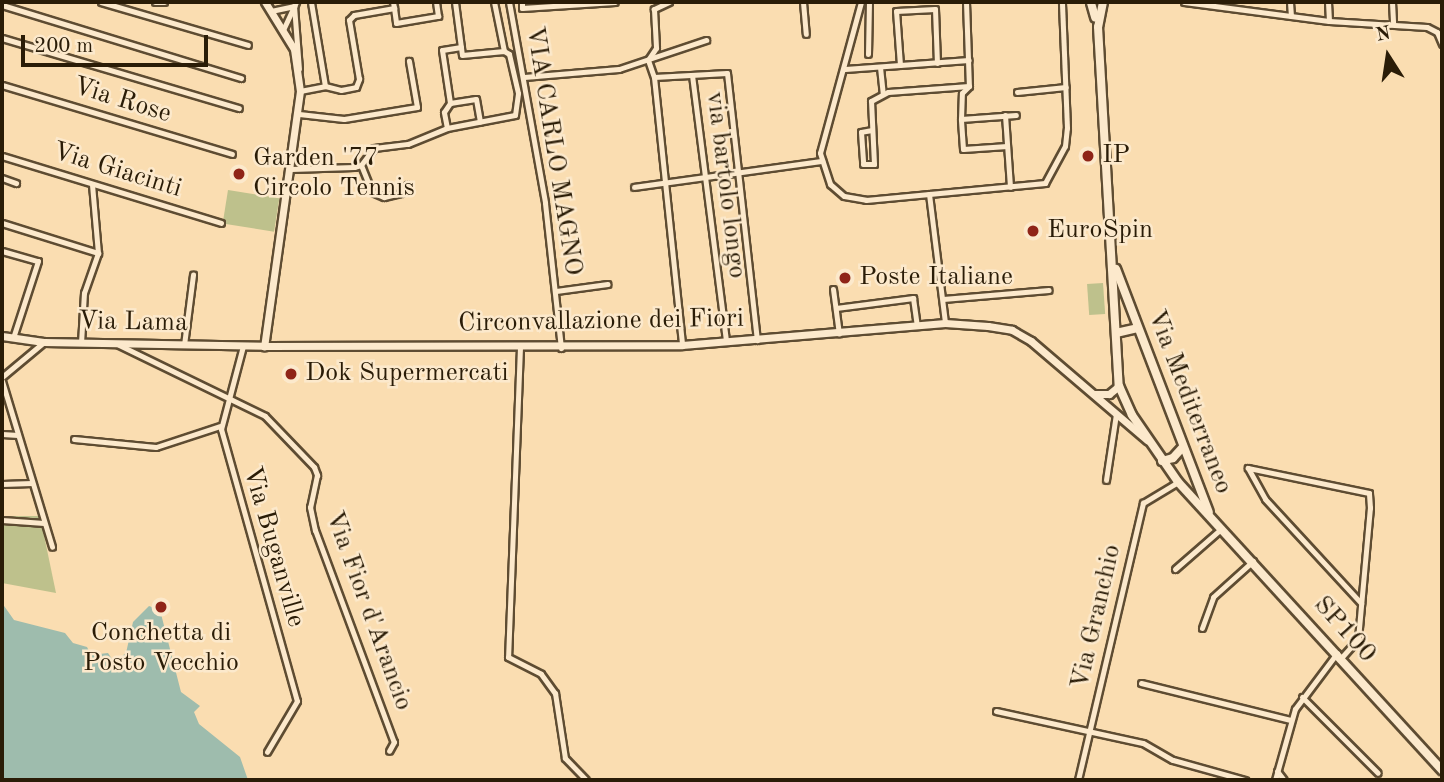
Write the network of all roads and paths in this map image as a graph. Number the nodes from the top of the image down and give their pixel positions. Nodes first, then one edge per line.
1 (101, 2) edge
2 (155, 2) edge
3 (164, 2) edge
4 (265, 2) edge
5 (311, 2) edge
6 (436, 2) edge
7 (455, 2) edge
8 (494, 2) edge
9 (509, 2) edge
10 (615, 2) edge
11 (669, 2) edge
12 (803, 2) edge
13 (861, 2) edge
14 (869, 2) edge
15 (966, 2) edge
16 (1062, 2) edge
17 (1091, 2) edge
18 (1102, 2) edge
19 (1184, 2) edge
20 (1190, 2) edge
21 (1247, 2) edge
22 (1290, 2) edge
23 (1328, 2) edge
24 (1392, 2) edge
25 (295, 4) edge
26 (2, 5) edge
27 (393, 5) edge
28 (522, 5) edge
29 (511, 9) junction
30 (1247, 10) junction
31 (271, 11) junction
32 (1290, 16) junction
33 (1329, 20) junction
34 (1393, 24) junction
35 (1098, 27) junction
36 (283, 30) junction
37 (806, 34) dead end
38 (2, 38) edge
39 (706, 40) dead end
40 (1442, 44) edge
41 (248, 45) dead end
42 (461, 47) junction
43 (503, 51) junction
44 (868, 54) dead end
45 (648, 60) junction
46 (970, 60) junction
47 (409, 61) dead end
48 (937, 62) junction
49 (900, 65) junction
50 (880, 67) junction
51 (299, 69) junction
52 (845, 69) junction
53 (692, 75) junction
54 (524, 77) junction
55 (654, 77) junction
56 (241, 78) dead end
57 (2, 85) edge
58 (325, 86) junction
59 (969, 86) junction
60 (1066, 86) junction
61 (300, 91) junction
62 (526, 91) junction
63 (1017, 92) dead end
64 (519, 93) junction
65 (883, 94) junction
66 (450, 103) junction
67 (239, 108) dead end
68 (299, 114) junction
69 (1016, 115) dead end
70 (1005, 116) junction
71 (961, 119) junction
72 (480, 122) junction
73 (447, 128) junction
74 (872, 130) junction
75 (1007, 146) junction
76 (232, 154) dead end
77 (2, 156) edge
78 (822, 161) junction
79 (361, 165) junction
80 (290, 169) junction
81 (735, 174) junction
82 (2, 178) edge
83 (704, 178) junction
84 (16, 183) dead end
85 (666, 183) junction
86 (92, 184) junction
87 (407, 185) dead end
88 (635, 187) dead end
89 (1010, 187) junction
90 (929, 194) junction
91 (2, 223) edge
92 (221, 223) dead end
93 (2, 251) edge
94 (99, 253) junction
95 (1112, 258) junction
96 (193, 275) dead end
97 (608, 284) dead end
98 (833, 289) dead end
99 (1049, 290) dead end
100 (556, 291) junction
101 (943, 299) junction
102 (836, 308) junction
103 (945, 323) junction
104 (917, 326) junction
105 (1137, 328) junction
106 (1116, 333) junction
107 (839, 334) junction
108 (2, 335) edge
109 (13, 338) junction
110 (757, 340) junction
111 (44, 342) junction
112 (81, 342) junction
113 (726, 342) junction
114 (117, 343) junction
115 (184, 345) junction
116 (682, 345) junction
117 (243, 346) junction
118 (264, 346) junction
119 (520, 347) junction
120 (561, 348) junction
121 (2, 379) edge
122 (1119, 386) junction
123 (1093, 394) junction
124 (229, 398) junction
125 (1116, 414) junction
126 (220, 426) junction
127 (2, 434) edge
128 (18, 435) junction
129 (74, 439) dead end
130 (1147, 440) junction
131 (1183, 446) junction
132 (1162, 461) junction
133 (1193, 471) junction
134 (1106, 480) dead end
135 (1178, 482) junction
136 (32, 483) junction
137 (2, 484) edge
138 (2, 520) edge
139 (1213, 521) junction
140 (44, 523) junction
141 (1221, 529) junction
142 (52, 547) dead end
143 (1253, 561) junction
144 (1175, 569) dead end
145 (1361, 603) junction
146 (1202, 628) dead end
147 (1339, 656) junction
148 (1141, 683) dead end
149 (1302, 698) junction
150 (996, 711) dead end
151 (1291, 720) junction
152 (1090, 731) junction
153 (388, 751) dead end
154 (267, 752) dead end
155 (1442, 770) edge
156 (1277, 771) junction
157 (1378, 773) dead end
158 (586, 780) edge
159 (1078, 780) edge
160 (1245, 780) edge
161 (1275, 780) edge
162 (1284, 780) edge

1 - 41 street
2 - 3 street
4 - 31 street
5 - 58 street
6 - 27 street
7 - 42 street
8 - 43 street
9 - 29 street, VIA CARLO MAGNO
10 - 28 street
11 - 45 street
12 - 37 street
13 - 52 street
14 - 44 street
15 - 46 street
16 - 60 street
17 - 18 main road
17 - 35 main road
18 - 35 main road
19 - 20 street
20 - 30 street
21 - 30 street
22 - 32 street
23 - 33 street
24 - 34 street
25 - 31 street
25 - 36 street
25 - 51 street
26 - 56 street
27 - 58 street
28 - 29 street
29 - 54 street, VIA CARLO MAGNO
30 - 32 street
31 - 36 street
32 - 33 street
33 - 34 street
34 - 40 street
35 - 95 main road
36 - 51 street
38 - 67 street
39 - 45 street
42 - 43 street, VIA CARLO MAGNO
42 - 66 street
43 - 64 street
45 - 54 street
45 - 55 street
46 - 48 street
46 - 59 street
47 - 68 street
48 - 49 street
48 - 49 street
49 - 50 street
50 - 52 street
50 - 65 street
51 - 61 street
52 - 78 street
53 - 55 street
53 - 81 street
53 - 83 street, via bartolo longo
54 - 62 street, VIA CARLO MAGNO
55 - 85 street
57 - 76 street, Via Rose
58 - 61 street
59 - 65 street
59 - 71 street
60 - 63 street
60 - 89 street
61 - 68 street
62 - 64 street
62 - 100 street, VIA CARLO MAGNO
64 - 72 street
65 - 74 street
66 - 72 street
66 - 73 street
68 - 80 street
69 - 70 street
70 - 71 street
70 - 75 street
71 - 75 street
72 - 73 street
73 - 79 street
74 - 74 street
75 - 89 street
77 - 86 street, Via Giacinti
78 - 81 street
78 - 90 street
79 - 80 street
79 - 87 street
80 - 118 street
81 - 83 street
81 - 110 street
82 - 84 street
83 - 85 street
83 - 113 street, via bartolo longo
85 - 88 street
85 - 116 street
86 - 92 street, Via Giacinti
86 - 94 street
89 - 90 street
90 - 101 street
91 - 94 street
93 - 109 street
94 - 112 street
95 - 105 main road, Via Mediterraneo
95 - 106 main road, Via Mediterraneo
96 - 115 street
97 - 100 street
98 - 102 street
99 - 101 street
100 - 120 street, VIA CARLO MAGNO
101 - 103 street
102 - 104 street
102 - 107 street
103 - 104 street, Circonvallazione dei Fiori
103 - 123 street, Circonvallazione dei Fiori
104 - 107 street, Circonvallazione dei Fiori
105 - 106 main road
105 - 131 main road, Via Mediterraneo
106 - 122 main road, Via Mediterraneo
107 - 110 street, Circonvallazione dei Fiori
108 - 109 street, Via Lama
109 - 111 street, Via Lama
110 - 113 street, Circonvallazione dei Fiori
111 - 112 street, Via Lama
111 - 121 street
112 - 114 street, Via Lama
113 - 116 street, Circonvallazione dei Fiori
114 - 115 street, Via Lama
114 - 124 street, Via Fior d'Arancio
115 - 117 street, Via Lama
116 - 120 street, Circonvallazione dei Fiori
117 - 118 street, Via Lama
117 - 124 street
118 - 119 street, Circonvallazione dei Fiori
119 - 120 street, Circonvallazione dei Fiori
119 - 158 street
121 - 128 street
122 - 123 street
122 - 130 main road, Via Mediterraneo
123 - 125 street, Circonvallazione dei Fiori
124 - 126 street
124 - 153 street, Via Fior d'Arancio
125 - 130 street, Circonvallazione dei Fiori
125 - 134 street
126 - 129 street
126 - 154 street, Via Buganville
127 - 128 street
128 - 136 street
130 - 132 main road, Via Mediterraneo
131 - 132 main road
131 - 133 main road, Via Mediterraneo
132 - 135 main road, Via Mediterraneo
133 - 135 main road
133 - 139 main road, Via Mediterraneo
135 - 139 main road, Via Mediterraneo
135 - 152 street, Via Granchio
136 - 137 street
136 - 140 street
138 - 140 street
139 - 141 main road, SP100 / SP100
140 - 142 street
141 - 143 main road, SP100 / SP100
141 - 144 street
143 - 146 street
143 - 147 main road, SP100 / SP100
145 - 145 street
145 - 147 street
147 - 149 street
147 - 155 main road, SP100 / SP100
148 - 151 street
149 - 151 street
149 - 157 street
150 - 152 street
151 - 156 street
152 - 159 street, Via Granchio
152 - 160 street
156 - 161 street
156 - 162 street

